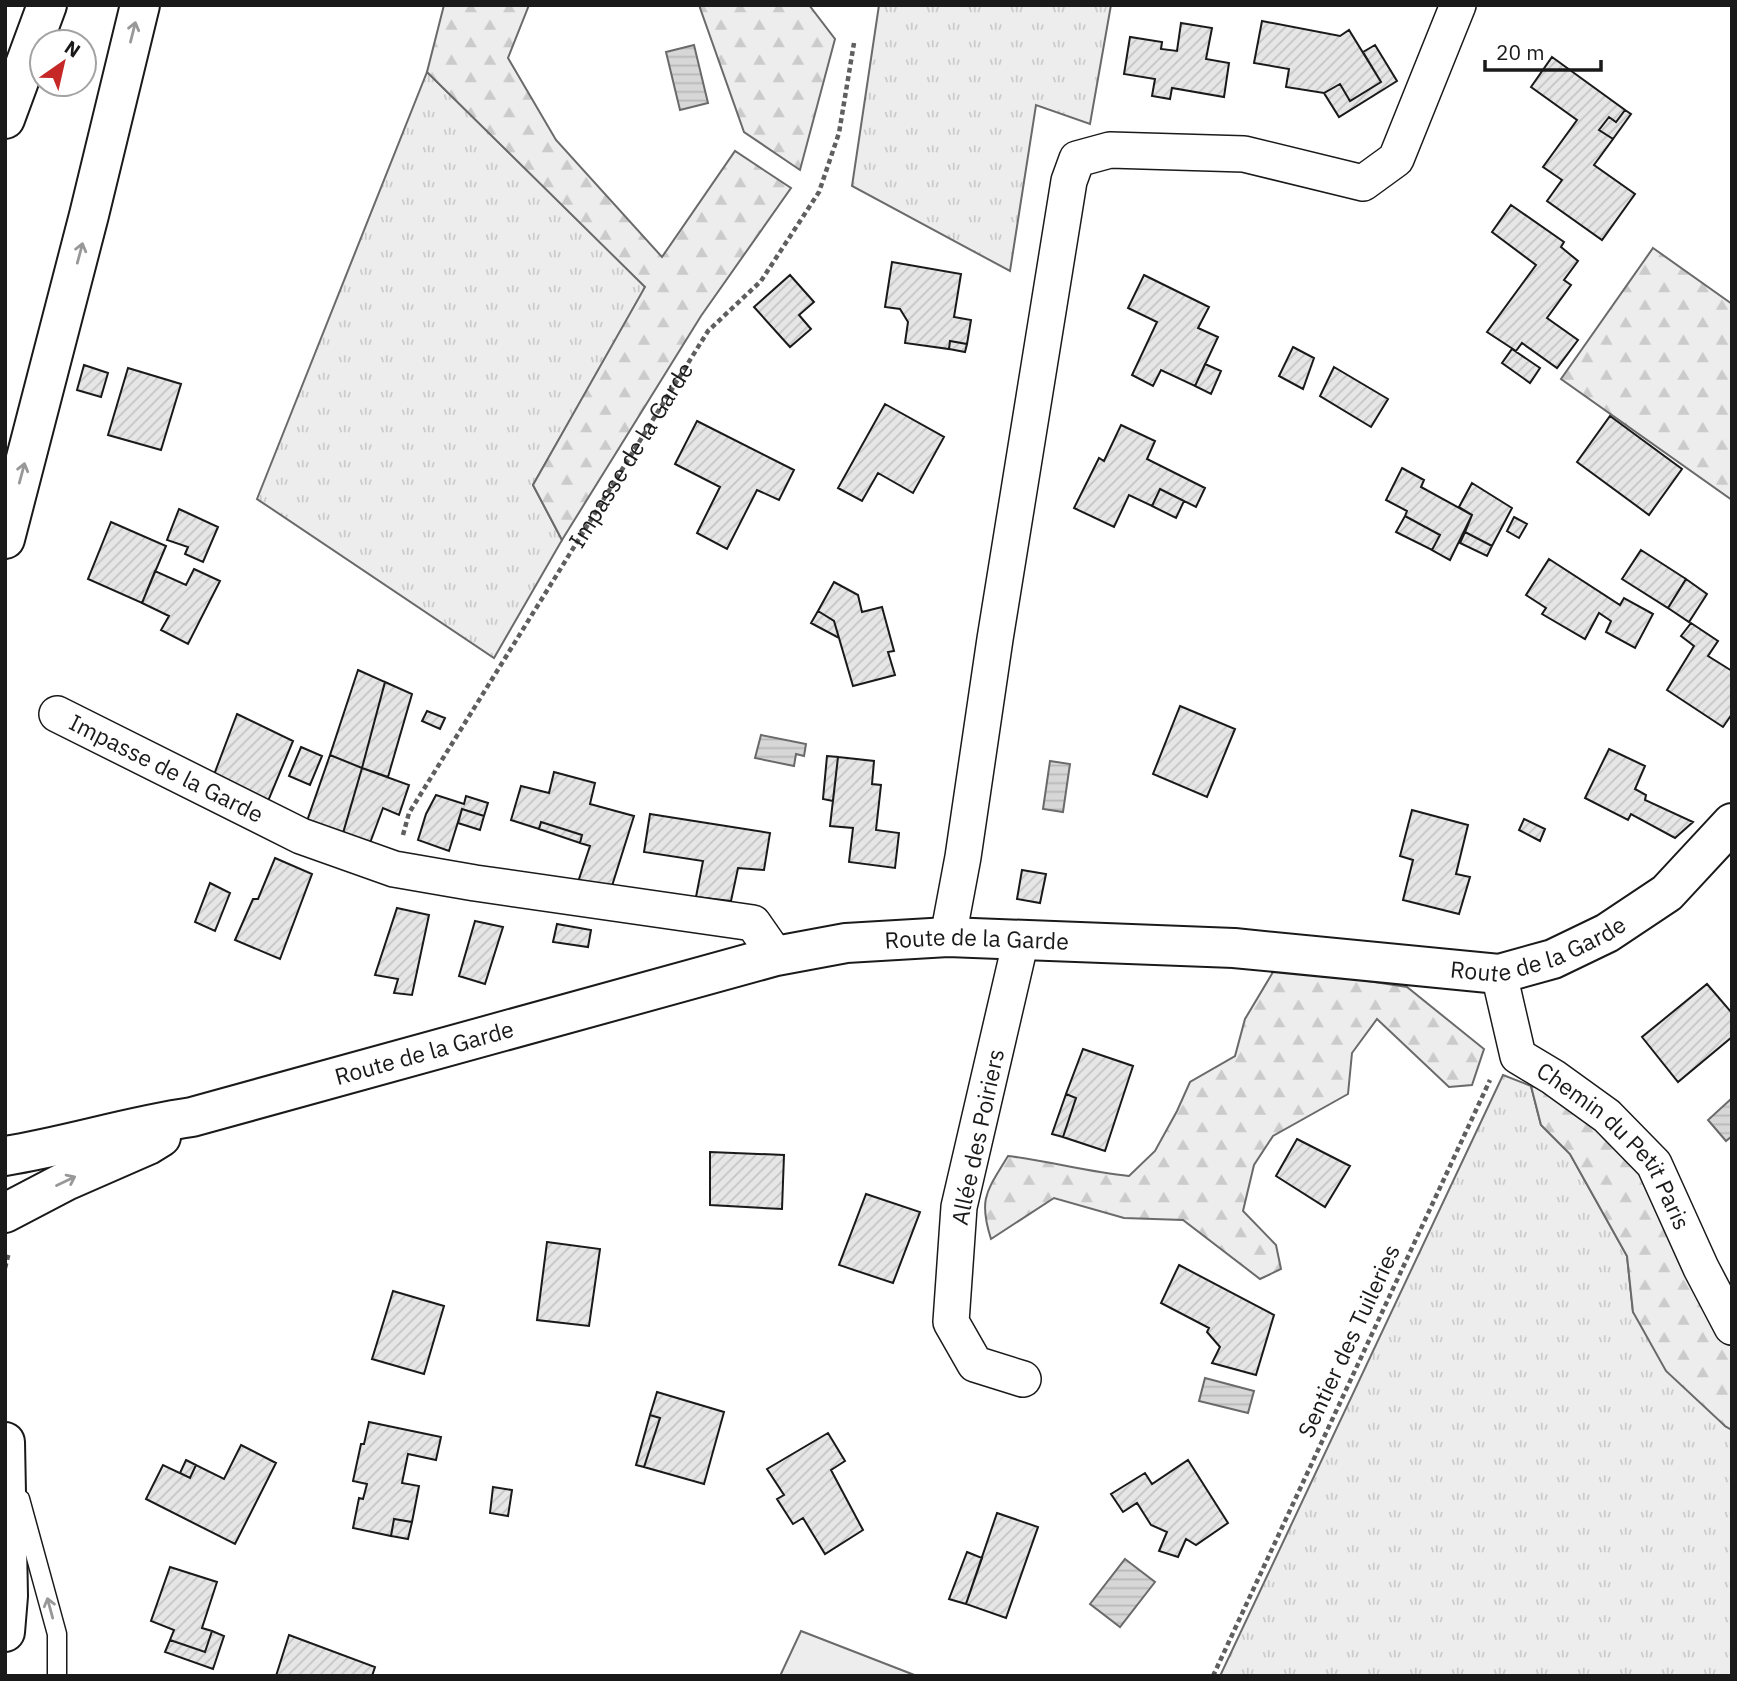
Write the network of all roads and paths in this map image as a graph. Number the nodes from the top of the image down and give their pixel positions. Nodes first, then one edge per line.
1 (47, 5) edge
2 (140, 5) edge
3 (1458, 5) edge
4 (854, 43) dead end
5 (5, 119) edge
6 (5, 539) edge
7 (57, 714) dead end
8 (1732, 823) edge
9 (394, 869) junction
10 (948, 937) junction
11 (1021, 940) junction
12 (776, 956) junction
13 (1499, 974) junction
14 (1507, 1018) junction
15 (192, 1117) junction
16 (5, 1156) edge
17 (8, 1229) edge
18 (5, 1268) edge
19 (1732, 1327) edge
20 (1023, 1379) dead end
21 (6, 1446) edge
22 (5, 1632) edge
23 (57, 1676) edge
24 (1213, 1676) edge

1 - 5 main road
6 -> 2 main road
3 - 10 street
4 - 9 path, Impasse de la Garde
7 - 9 street, Impasse de la Garde
8 - 13 main road, Route de la Garde
9 - 12 street, Impasse de la Garde
10 - 11 main road, Route de la Garde
10 - 12 main road, Route de la Garde
11 - 13 main road, Route de la Garde
11 - 20 street, Allée des Poiriers
12 - 15 main road, Route de la Garde
13 - 14 street, Chemin du Petit Paris
14 - 19 street, Chemin du Petit Paris
14 - 24 path, Sentier des Tuileries
15 - 16 main road, Route de la Garde
17 -> 15 main road, Route de la Garde
17 - 18 path
21 - 22 main road
23 -> 21 lane

